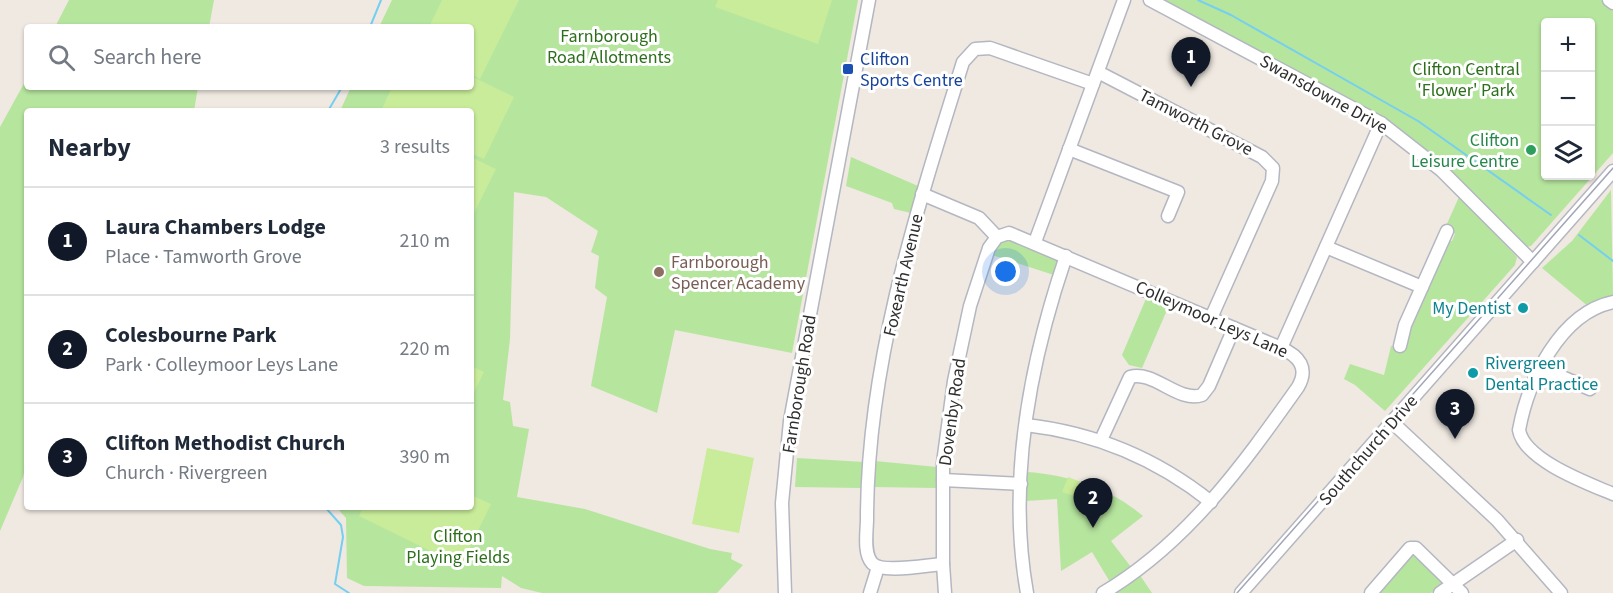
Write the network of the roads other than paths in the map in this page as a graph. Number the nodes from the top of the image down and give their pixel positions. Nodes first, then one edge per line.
1 (869, 0) edge
2 (1124, 0) edge
3 (1150, 0) edge
4 (1610, 0) edge
5 (1613, 3) edge
6 (1098, 72) junction
7 (1093, 84) junction
8 (1381, 123) junction
9 (1069, 150) junction
10 (1613, 171) edge
11 (922, 194) junction
12 (1168, 216) dead end
13 (1449, 234) dead end
14 (997, 237) junction
15 (1035, 242) junction
16 (1326, 248) junction
17 (1066, 256) junction
18 (1533, 262) junction
19 (1422, 287) junction
20 (1613, 302) edge
21 (1211, 318) junction
22 (1234, 328) junction
23 (1400, 346) dead end
24 (1281, 348) junction
25 (1541, 368) junction
26 (1585, 384) dead end
27 (1393, 423) junction
28 (1026, 425) junction
29 (1101, 440) junction
30 (943, 480) junction
31 (1021, 484) junction
32 (1613, 494) edge
33 (1211, 502) junction
34 (1517, 540) junction
35 (943, 564) junction
36 (878, 567) junction
37 (1458, 588) edge
38 (785, 593) edge
39 (870, 593) edge
40 (945, 593) edge
41 (1027, 593) edge
42 (1102, 593) edge
43 (1241, 593) edge
44 (1371, 593) edge
45 (1440, 593) edge
46 (1561, 593) edge

1 - 38 street, Farnborough Road
2 - 6 street
3 - 8 street, Swansdowne Drive
4 - 5 street
6 - 7 street
6 - 21 street, Tamworth Grove
7 - 9 street
7 - 11 street, Foxearth Avenue
8 - 16 street
8 - 18 street, Swansdowne Drive
9 - 12 street
9 - 15 street
10 - 18 street, Southchurch Drive
11 - 14 street
11 - 36 street, Foxearth Avenue
13 - 19 street
14 - 15 street, Colleymoor Leys Lane
14 - 30 street, Dovenby Road
15 - 17 street, Colleymoor Leys Lane
16 - 19 street
16 - 24 street
17 - 21 street, Colleymoor Leys Lane
17 - 28 street
18 - 27 street, Southchurch Drive
19 - 23 street
20 - 25 street
21 - 22 street, Colleymoor Leys Lane
22 - 24 street, Colleymoor Leys Lane
22 - 29 street
24 - 33 street, Colleymoor Leys Lane
25 - 26 street
25 - 32 street
27 - 34 street
27 - 43 street, Southchurch Drive
28 - 29 street
28 - 31 street
29 - 33 street
30 - 31 street
30 - 35 street, Dovenby Road
31 - 41 street
33 - 42 street, Colleymoor Leys Lane
34 - 37 street
34 - 46 street
35 - 36 street
35 - 40 street, Dovenby Road
36 - 39 street
37 - 44 street
37 - 45 street

